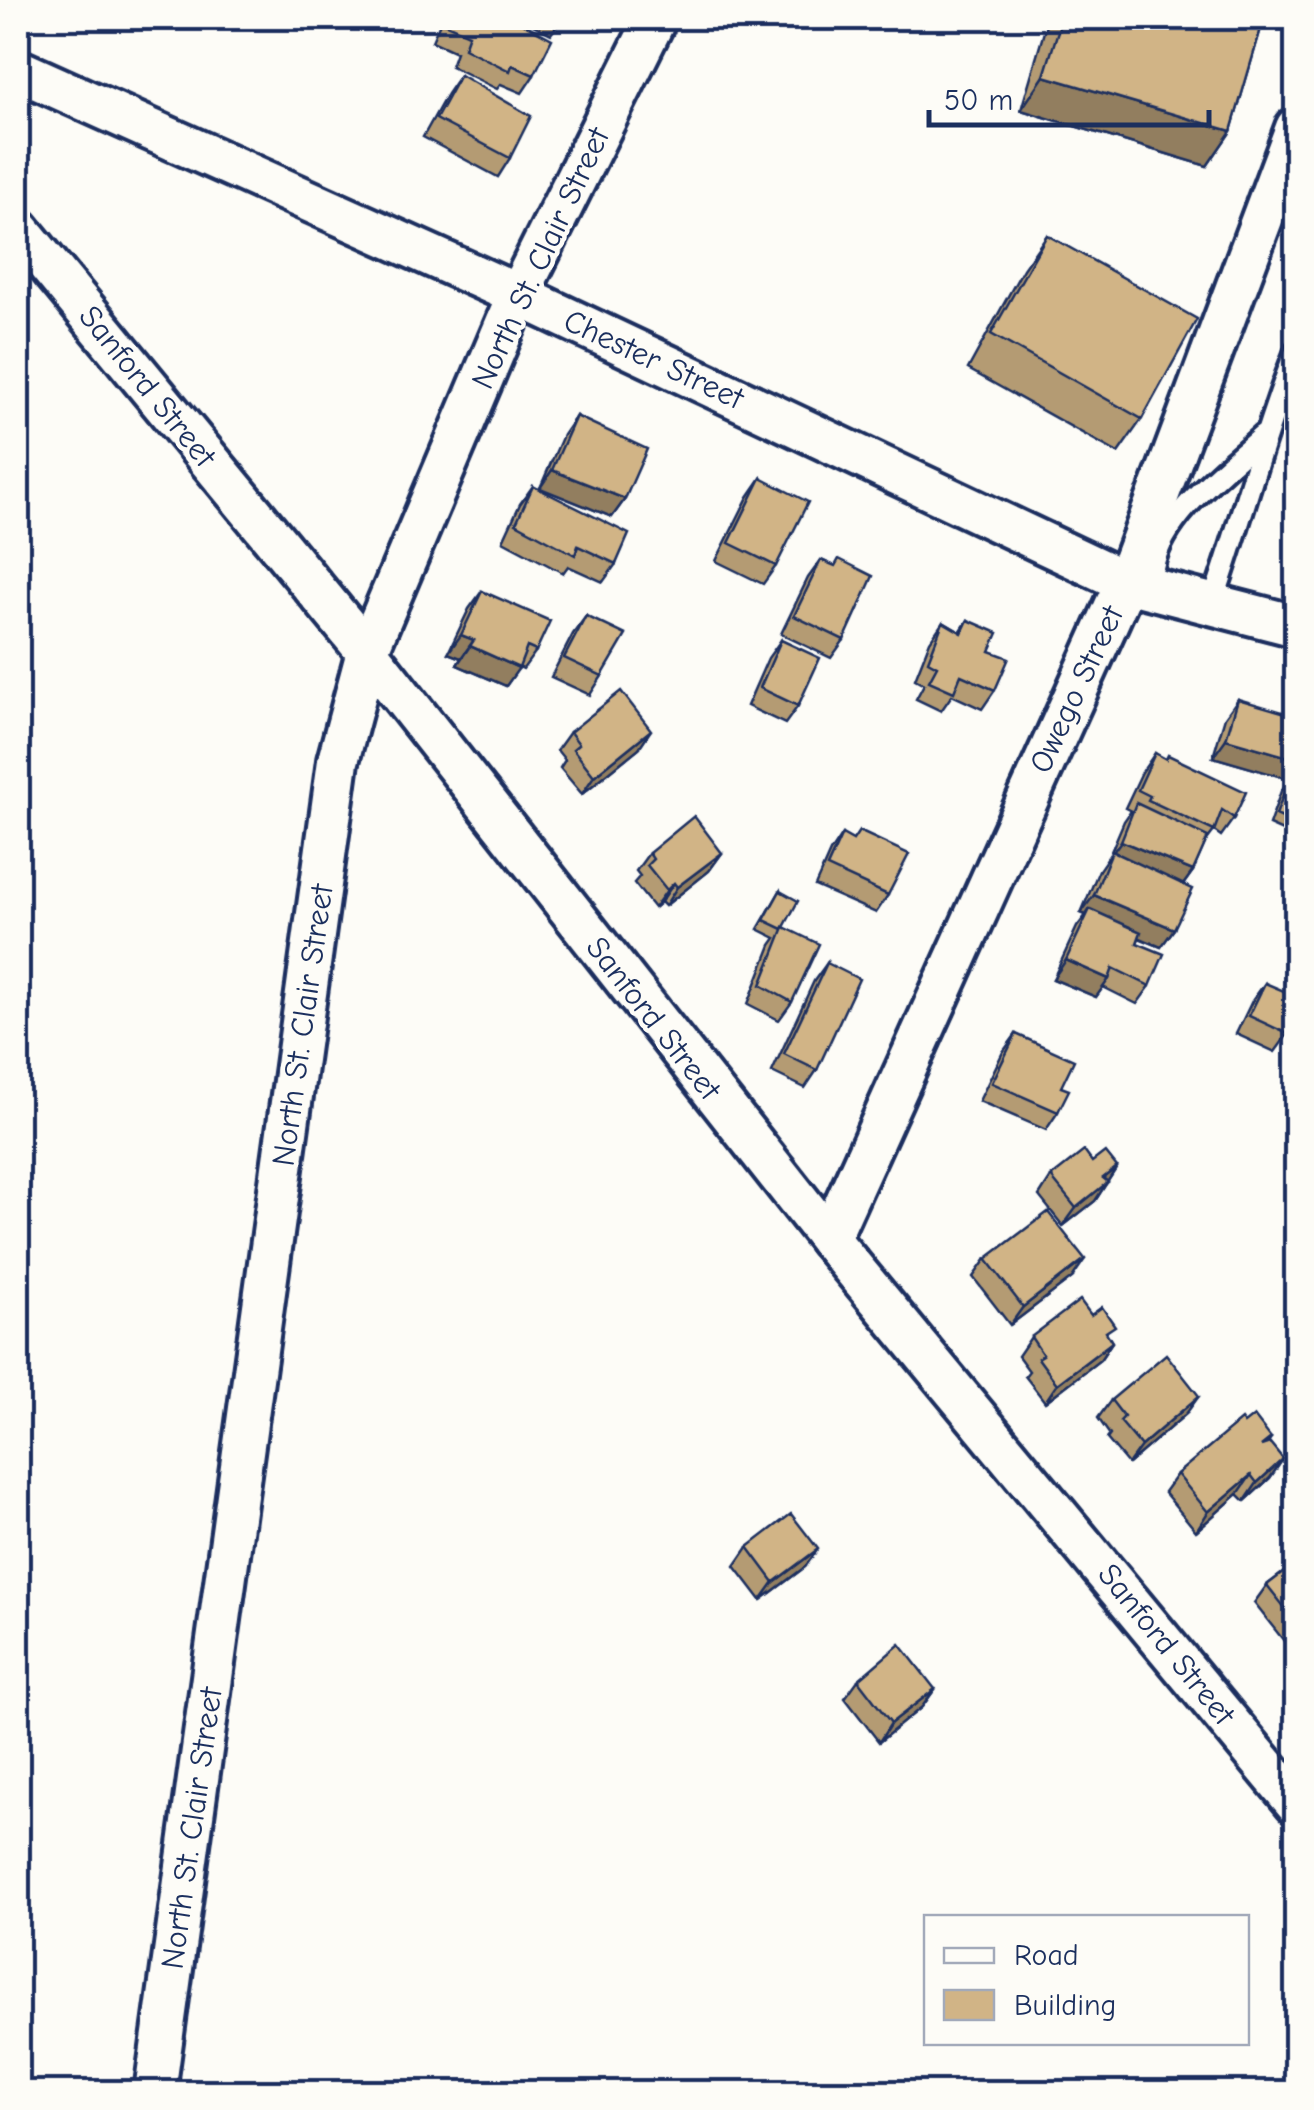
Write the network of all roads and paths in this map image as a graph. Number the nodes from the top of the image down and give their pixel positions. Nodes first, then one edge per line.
1 (656, 18) edge
2 (18, 70) edge
3 (1296, 128) edge
4 (18, 228) edge
5 (518, 295) junction
6 (1296, 351) edge
7 (1262, 436) junction
8 (1138, 585) junction
9 (1212, 604) junction
10 (1296, 626) edge
11 (367, 652) junction
12 (829, 1239) junction
13 (1296, 1803) edge
14 (155, 2092) edge

1 - 5 street, North St. Clair Street
2 - 5 street, Chester Street
3 - 8 street, Owego Street
4 - 11 street, Sanford Street
5 - 8 street, Chester Street
5 - 11 street, North St. Clair Street
6 - 7 lane
7 - 8 lane
7 - 9 lane
8 - 9 street, Chester Street
8 - 12 street, Owego Street
9 - 10 street, Chester Street
11 - 12 street, Sanford Street
11 - 14 street, North St. Clair Street
12 - 13 street, Sanford Street

